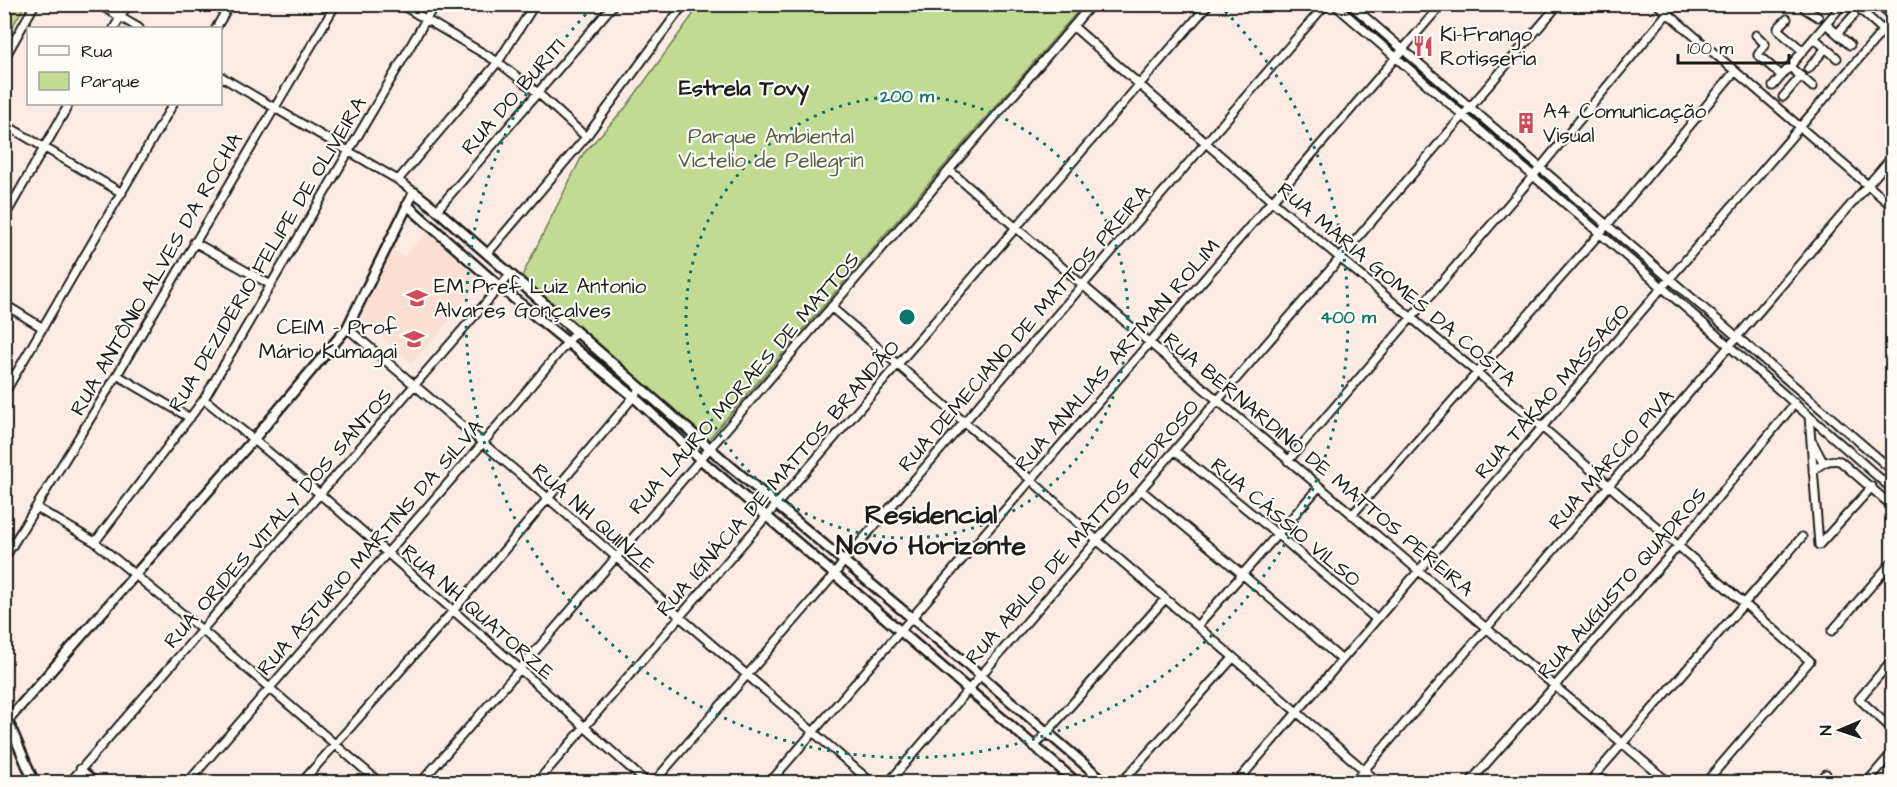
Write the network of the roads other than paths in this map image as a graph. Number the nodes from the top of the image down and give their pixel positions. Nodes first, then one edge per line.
1 (35, 4) edge
2 (98, 4) edge
3 (128, 4) edge
4 (230, 4) edge
5 (336, 4) edge
6 (400, 4) edge
7 (435, 4) edge
8 (535, 4) edge
9 (614, 4) edge
10 (684, 4) edge
11 (1092, 4) edge
12 (1209, 4) edge
13 (1326, 4) edge
14 (1334, 4) edge
15 (1350, 4) edge
16 (1442, 4) edge
17 (1559, 4) edge
18 (1657, 4) edge
19 (1675, 4) edge
20 (1804, 4) edge
21 (1843, 4) edge
22 (1854, 5) edge
23 (1667, 14) junction
24 (1854, 15) dead end
25 (120, 17) junction
26 (1818, 17) dead end
27 (426, 19) junction
28 (1787, 19) dead end
29 (1893, 20) edge
30 (1826, 24) junction
31 (115, 27) edge
32 (137, 27) edge
33 (217, 27) edge
34 (1074, 27) junction
35 (1884, 31) junction
36 (1837, 34) junction
37 (1756, 35) dead end
38 (1814, 38) junction
39 (1850, 45) dead end
40 (1826, 48) junction
41 (1403, 50) junction
42 (1803, 51) junction
43 (1396, 57) junction
44 (1837, 58) dead end
45 (4, 59) edge
46 (498, 62) junction
47 (1790, 67) junction
48 (1808, 69) dead end
49 (1735, 71) junction
50 (1782, 76) junction
51 (1801, 76) junction
52 (222, 77) edge
53 (1140, 85) junction
54 (1773, 86) dead end
55 (1813, 87) dead end
56 (538, 93) junction
57 (1783, 97) dead end
58 (68, 105) edge
59 (172, 105) edge
60 (273, 108) junction
61 (1470, 108) junction
62 (1463, 115) junction
63 (4, 124) edge
64 (1801, 127) junction
65 (586, 137) junction
66 (1206, 143) junction
67 (43, 147) junction
68 (349, 151) junction
69 (1893, 157) edge
70 (1540, 168) junction
71 (949, 170) junction
72 (1533, 176) junction
73 (398, 180) junction
74 (1869, 186) junction
75 (414, 192) junction
76 (122, 193) junction
77 (1273, 202) junction
78 (407, 205) junction
79 (1893, 206) edge
80 (437, 210) junction
81 (4, 218) edge
82 (1607, 226) junction
83 (1016, 228) junction
84 (1600, 234) junction
85 (194, 242) junction
86 (487, 254) junction
87 (1340, 258) junction
88 (510, 275) junction
89 (1669, 280) junction
90 (270, 285) junction
91 (1083, 286) junction
92 (500, 287) junction
93 (1663, 288) junction
94 (4, 304) edge
95 (831, 307) junction
96 (1412, 318) junction
97 (43, 328) junction
98 (347, 328) junction
99 (576, 332) junction
100 (1738, 338) junction
101 (567, 342) junction
102 (1150, 343) junction
103 (1730, 346) junction
104 (897, 364) junction
105 (1476, 373) junction
106 (117, 375) junction
107 (414, 386) junction
108 (641, 388) junction
109 (4, 394) edge
110 (634, 398) junction
111 (204, 399) junction
112 (1217, 401) junction
113 (1795, 403) junction
114 (1825, 413) junction
115 (1809, 416) junction
116 (190, 418) junction
117 (965, 422) junction
118 (1817, 423) junction
119 (1542, 427) junction
120 (253, 440) junction
121 (1811, 441) junction
122 (483, 442) junction
123 (710, 448) junction
124 (1174, 451) junction
125 (700, 459) junction
126 (1288, 461) junction
127 (1823, 462) junction
128 (1893, 470) edge
129 (1813, 471) junction
130 (1030, 479) junction
131 (1610, 486) junction
132 (1319, 487) junction
133 (1872, 487) junction
134 (1893, 489) edge
135 (1141, 490) junction
136 (321, 495) junction
137 (549, 499) junction
138 (777, 504) junction
139 (1893, 506) edge
140 (37, 508) junction
141 (1352, 515) junction
142 (767, 517) junction
143 (1277, 534) junction
144 (1802, 537) dead end
145 (1097, 540) junction
146 (95, 542) junction
147 (1678, 546) junction
148 (387, 553) junction
149 (616, 557) junction
150 (4, 559) edge
151 (844, 561) junction
152 (1893, 562) edge
153 (1418, 571) junction
154 (834, 574) junction
155 (1242, 574) junction
156 (135, 575) junction
157 (1165, 599) junction
158 (1744, 604) junction
159 (453, 610) junction
160 (680, 617) junction
161 (911, 618) junction
162 (1376, 619) junction
163 (1197, 626) junction
164 (1487, 629) junction
165 (202, 630) junction
166 (899, 631) junction
167 (1832, 631) dead end
168 (1233, 658) junction
169 (1342, 660) junction
170 (1893, 660) edge
171 (520, 669) junction
172 (747, 675) junction
173 (980, 675) junction
174 (1555, 687) junction
175 (270, 688) junction
176 (968, 691) junction
177 (1297, 712) junction
178 (6, 717) edge
179 (585, 727) junction
180 (1893, 729) edge
181 (812, 731) junction
182 (1047, 732) junction
183 (334, 744) junction
184 (1623, 744) junction
185 (1034, 747) junction
186 (1893, 753) edge
187 (80, 769) junction
188 (1365, 771) junction
189 (1826, 774) dead end
190 (33, 780) edge
191 (23, 783) edge
192 (70, 783) edge
193 (95, 783) edge
194 (188, 783) edge
195 (302, 783) edge
196 (379, 783) edge
197 (421, 783) edge
198 (537, 783) edge
199 (646, 783) edge
200 (654, 783) edge
201 (770, 783) edge
202 (871, 783) edge
203 (889, 783) edge
204 (1076, 783) edge
205 (1105, 783) edge
206 (1122, 783) edge
207 (1237, 783) edge
208 (1354, 783) edge
209 (1378, 783) edge
210 (1470, 783) edge
211 (1589, 783) edge
212 (1668, 783) edge
213 (1706, 783) edge
214 (1819, 783) edge
215 (1867, 783) edge

1 - 45 street
2 - 25 street
3 - 25 street
4 - 33 street
5 - 60 street, RUA ANTÔNIO ALVES DA ROCHA
6 - 27 street
7 - 27 street, RUA DEZIDÉRIO FELIPE DE OLIVEIRA
8 - 46 street
9 - 56 street, RUA DO BURITI
10 - 65 street
11 - 34 street, RUA LAURO MORAES DE MATTOS
12 - 53 street, RUA IGNÁCIA DE MATTOS BRANDÃO
13 - 66 street, RUA DEMECIANO DE MATTOS PREIRA
14 - 43 street
15 - 41 street
16 - 41 street, RUA ANALIAS ARTMAN ROLIM
17 - 61 street, RUA ABILIO DE MATTOS PEDROSO
18 - 23 street
19 - 23 street
20 - 26 street
21 - 30 street
22 - 35 street
23 - 49 street
23 - 70 street
24 - 36 street
25 - 31 street
25 - 32 street
27 - 46 street
27 - 68 street, RUA DEZIDÉRIO FELIPE DE OLIVEIRA
28 - 42 street
29 - 35 street, RUA TAKAO MASSAGO
30 - 36 street
30 - 38 street
34 - 53 street, RUA MARIA GOMES DA COSTA
34 - 71 street, RUA LAURO MORAES DE MATTOS
35 - 64 street, RUA TAKAO MASSAGO
36 - 39 street
37 - 50 street
38 - 40 street
38 - 42 street
40 - 44 street
40 - 48 street
41 - 43 street, RUA ANALIAS ARTMAN ROLIM
41 - 61 street
42 - 47 street
43 - 62 street
43 - 77 street, RUA ANALIAS ARTMAN ROLIM
46 - 56 street
46 - 73 street
47 - 50 street
47 - 51 street
49 - 64 street
49 - 82 street
50 - 54 street
51 - 55 street
51 - 57 street
52 - 60 street
53 - 66 street, RUA MARIA GOMES DA COSTA
53 - 83 street, RUA IGNÁCIA DE MATTOS BRANDÃO
56 - 65 street
56 - 80 street, RUA DO BURITI
58 - 67 street
59 - 76 street
60 - 68 street
60 - 85 street, RUA ANTÔNIO ALVES DA ROCHA
61 - 62 street, RUA ABILIO DE MATTOS PEDROSO
61 - 70 street
62 - 72 street
62 - 87 street, RUA ABILIO DE MATTOS PEDROSO
63 - 67 street
64 - 74 street
64 - 89 street, RUA TAKAO MASSAGO
65 - 86 street
66 - 77 street, RUA MARIA GOMES DA COSTA
66 - 91 street, RUA DEMECIANO DE MATTOS PREIRA
67 - 76 street
67 - 81 street
68 - 73 street
68 - 90 street, RUA DEZIDÉRIO FELIPE DE OLIVEIRA
69 - 74 street, RUA MÁRCIO PIVA
70 - 72 street
70 - 82 street
71 - 83 street, RUA BERNARDINO DE MATTOS PEREIRA
71 - 95 street, RUA LAURO MORAES DE MATTOS
72 - 84 street
72 - 96 street
73 - 75 street
74 - 79 street
74 - 100 street, RUA MÁRCIO PIVA
75 - 78 street
75 - 80 street
76 - 97 street
77 - 87 street, RUA MARIA GOMES DA COSTA
77 - 102 street, RUA ANALIAS ARTMAN ROLIM
78 - 92 street
78 - 98 street
80 - 86 street
82 - 84 street
82 - 89 street
83 - 91 street, RUA BERNARDINO DE MATTOS PEREIRA
83 - 104 street, RUA IGNÁCIA DE MATTOS BRANDÃO
84 - 93 street
84 - 105 street
85 - 90 street
85 - 106 street, RUA ANTÔNIO ALVES DA ROCHA
86 - 88 street
87 - 96 street, RUA MARIA GOMES DA COSTA
87 - 112 street, RUA ABILIO DE MATTOS PEDROSO
88 - 92 street, RUA ORIDES VITALY DOS SANTOS
88 - 99 street
89 - 93 street, RUA TAKAO MASSAGO
89 - 100 street
90 - 111 street, RUA DEZIDÉRIO FELIPE DE OLIVEIRA
91 - 102 street, RUA BERNARDINO DE MATTOS PEREIRA
91 - 117 street, RUA DEMECIANO DE MATTOS PREIRA
92 - 101 street
92 - 107 street, RUA ORIDES VITALY DOS SANTOS
93 - 103 street
93 - 119 street, RUA TAKAO MASSAGO
94 - 97 street
95 - 104 street
95 - 123 street, RUA LAURO MORAES DE MATTOS
96 - 105 street, RUA MARIA GOMES DA COSTA
96 - 126 street
97 - 109 street
98 - 107 street, RUA NH QUINZE
98 - 120 street
99 - 101 street, RUA ASTURIO MARTINS DA SILVA
99 - 108 street
100 - 103 street, RUA MÁRCIO PIVA
100 - 114 street
101 - 110 street
101 - 122 street, RUA ASTURIO MARTINS DA SILVA
102 - 112 street, RUA BERNARDINO DE MATTOS PEREIRA
102 - 130 street, RUA ANALIAS ARTMAN ROLIM
103 - 113 street
103 - 131 street, RUA MÁRCIO PIVA
104 - 117 street
104 - 138 street, RUA IGNÁCIA DE MATTOS BRANDÃO
105 - 119 street, RUA MARIA GOMES DA COSTA
105 - 141 street
106 - 116 street
106 - 140 street, RUA ANTÔNIO ALVES DA ROCHA
107 - 122 street, RUA NH QUINZE
107 - 136 street, RUA ORIDES VITALY DOS SANTOS
108 - 110 street
108 - 123 street
110 - 125 street
110 - 137 street
111 - 116 street, RUA DEZIDÉRIO FELIPE DE OLIVEIRA
111 - 120 street, RUA NH QUATORZE
112 - 124 street, RUA ABILIO DE MATTOS PEDROSO
112 - 126 street, RUA BERNARDINO DE MATTOS PEREIRA
113 - 115 street
113 - 147 street, RUA AUGUSTO QUADROS
114 - 118 street
114 - 128 street
115 - 118 street
115 - 121 street
116 - 146 street, RUA DEZIDÉRIO FELIPE DE OLIVEIRA
117 - 130 street
117 - 151 street, RUA DEMECIANO DE MATTOS PREIRA
118 - 134 street
119 - 131 street, RUA MARIA GOMES DA COSTA
119 - 153 street, RUA TAKAO MASSAGO
120 - 136 street, RUA NH QUATORZE
120 - 156 street
121 - 127 street
121 - 129 street
122 - 137 street, RUA NH QUINZE
122 - 148 street, RUA ASTURIO MARTINS DA SILVA
123 - 125 street, RUA LAURO MORAES DE MATTOS
123 - 138 street
124 - 135 street, RUA ABILIO DE MATTOS PEDROSO
124 - 143 street, RUA CÁSSIO VILSO
125 - 142 street
125 - 149 street, RUA LAURO MORAES DE MATTOS
126 - 132 street, RUA BERNARDINO DE MATTOS PEREIRA
127 - 129 street
127 - 133 street
129 - 133 street
130 - 145 street
130 - 161 street, RUA ANALIAS ARTMAN ROLIM
131 - 147 street, RUA MARIA GOMES DA COSTA
131 - 164 street, RUA MÁRCIO PIVA
132 - 141 street, RUA BERNARDINO DE MATTOS PEREIRA
132 - 143 street
133 - 139 street
135 - 145 street, RUA ABILIO DE MATTOS PEDROSO
135 - 155 street
136 - 148 street, RUA NH QUATORZE
136 - 165 street, RUA ORIDES VITALY DOS SANTOS
137 - 149 street, RUA NH QUINZE
137 - 159 street
138 - 142 street, RUA IGNÁCIA DE MATTOS BRANDÃO
138 - 151 street
140 - 146 street
140 - 150 street, RUA ANTÔNIO ALVES DA ROCHA
141 - 153 street, RUA BERNARDINO DE MATTOS PEREIRA
142 - 154 street
142 - 160 street, RUA IGNÁCIA DE MATTOS BRANDÃO
143 - 155 street
143 - 162 street, RUA CÁSSIO VILSO
144 - 158 street
145 - 157 street
145 - 173 street, RUA ABILIO DE MATTOS PEDROSO
146 - 156 street
147 - 158 street, RUA MARIA GOMES DA COSTA
147 - 174 street, RUA AUGUSTO QUADROS
148 - 159 street, RUA NH QUATORZE
148 - 175 street, RUA ASTURIO MARTINS DA SILVA
149 - 160 street, RUA NH QUINZE
149 - 171 street, RUA LAURO MORAES DE MATTOS
151 - 154 street, RUA DEMECIANO DE MATTOS PREIRA
151 - 161 street
152 - 167 street
153 - 162 street, RUA TAKAO MASSAGO
153 - 164 street, RUA BERNARDINO DE MATTOS PEREIRA
154 - 166 street
154 - 172 street, RUA DEMECIANO DE MATTOS PREIRA
155 - 163 street
155 - 169 street
156 - 165 street
156 - 178 street
157 - 163 street
157 - 182 street
158 - 184 street
158 - 213 street, RUA MARIA GOMES DA COSTA
159 - 171 street, RUA NH QUATORZE
159 - 183 street
160 - 172 street, RUA NH QUINZE
160 - 179 street, RUA IGNÁCIA DE MATTOS BRANDÃO
161 - 166 street, RUA ANALIAS ARTMAN ROLIM
161 - 173 street
162 - 169 street, RUA TAKAO MASSAGO
163 - 168 street
164 - 174 street, RUA BERNARDINO DE MATTOS PEREIRA
164 - 188 street, RUA MÁRCIO PIVA
165 - 175 street
165 - 187 street, RUA ORIDES VITALY DOS SANTOS
166 - 176 street
166 - 181 street, RUA ANALIAS ARTMAN ROLIM
168 - 177 street
168 - 206 street
169 - 177 street, RUA TAKAO MASSAGO
170 - 180 street
171 - 179 street, RUA NH QUATORZE
171 - 197 street, RUA LAURO MORAES DE MATTOS
172 - 181 street, RUA NH QUINZE
172 - 200 street, RUA DEMECIANO DE MATTOS PREIRA
173 - 176 street, RUA ABILIO DE MATTOS PEDROSO
173 - 182 street
174 - 184 street, RUA BERNARDINO DE MATTOS PEREIRA
174 - 210 street, RUA AUGUSTO QUADROS
175 - 183 street
175 - 194 street, RUA ASTURIO MARTINS DA SILVA
176 - 185 street
176 - 203 street, RUA ABILIO DE MATTOS PEDROSO
177 - 188 street
177 - 207 street, RUA TAKAO MASSAGO
178 - 190 street
179 - 198 street, RUA IGNÁCIA DE MATTOS BRANDÃO
179 - 199 street, RUA NH QUATORZE
181 - 201 street, RUA ANALIAS ARTMAN ROLIM
181 - 202 street, RUA NH QUINZE
182 - 185 street
182 - 205 street
183 - 195 street
183 - 196 street
184 - 211 street
184 - 212 street, RUA BERNARDINO DE MATTOS PEREIRA
185 - 204 street
186 - 215 street
187 - 192 street, RUA ORIDES VITALY DOS SANTOS
187 - 193 street
188 - 208 street, RUA MÁRCIO PIVA
188 - 209 street
189 - 214 street
190 - 191 street

